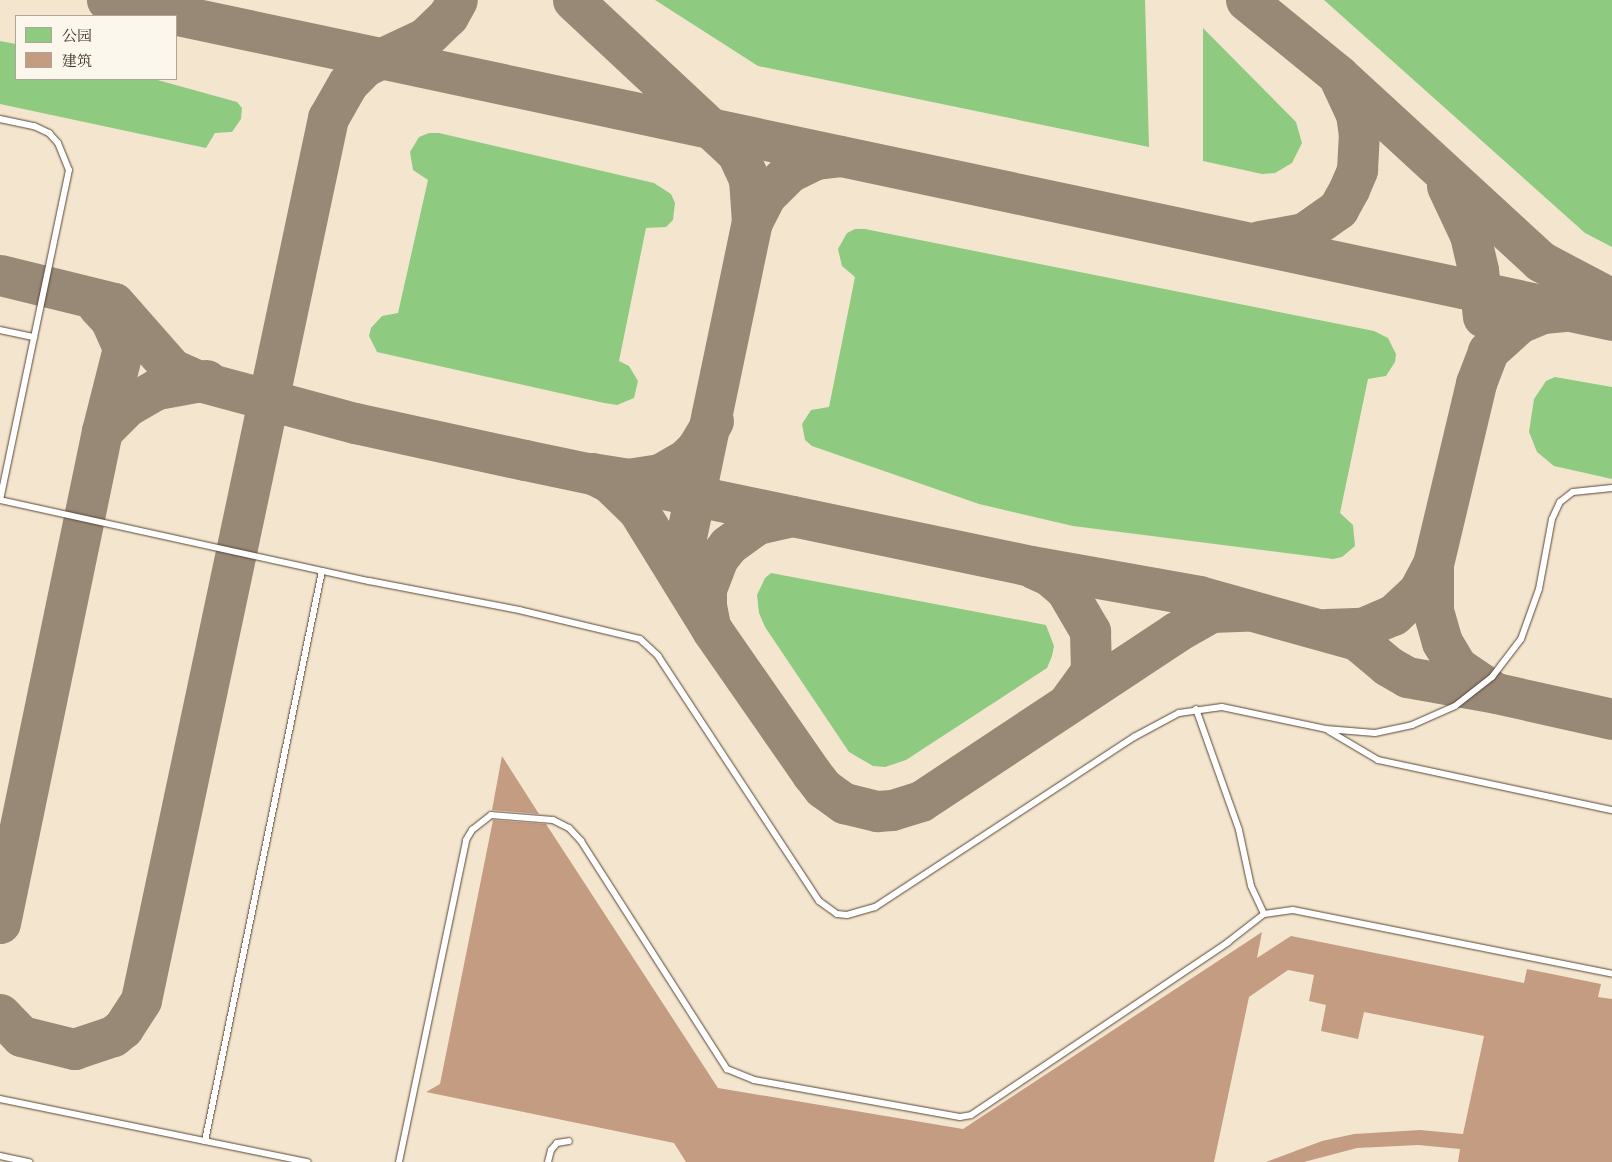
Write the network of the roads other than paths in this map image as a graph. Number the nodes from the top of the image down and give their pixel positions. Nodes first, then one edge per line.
1 (0, 119) edge
2 (0, 330) edge
3 (34, 337) junction
4 (1612, 488) edge
5 (0, 499) edge
6 (322, 571) junction
7 (1196, 709) junction
8 (1326, 729) junction
9 (1612, 810) edge
10 (1264, 914) junction
11 (1612, 974) edge
12 (0, 1099) edge
13 (206, 1141) junction
14 (569, 1141) dead end
15 (0, 1156) edge
16 (29, 1162) edge
17 (308, 1162) edge
18 (399, 1162) edge
19 (548, 1162) edge

1 - 3 lane
2 - 3 lane
3 - 5 lane
4 - 8 lane
5 - 6 lane
6 - 7 lane
6 - 13 lane
7 - 8 lane
7 - 10 lane
8 - 9 lane
10 - 11 lane
10 - 18 lane
12 - 13 lane
13 - 17 lane
14 - 19 lane
15 - 16 lane

